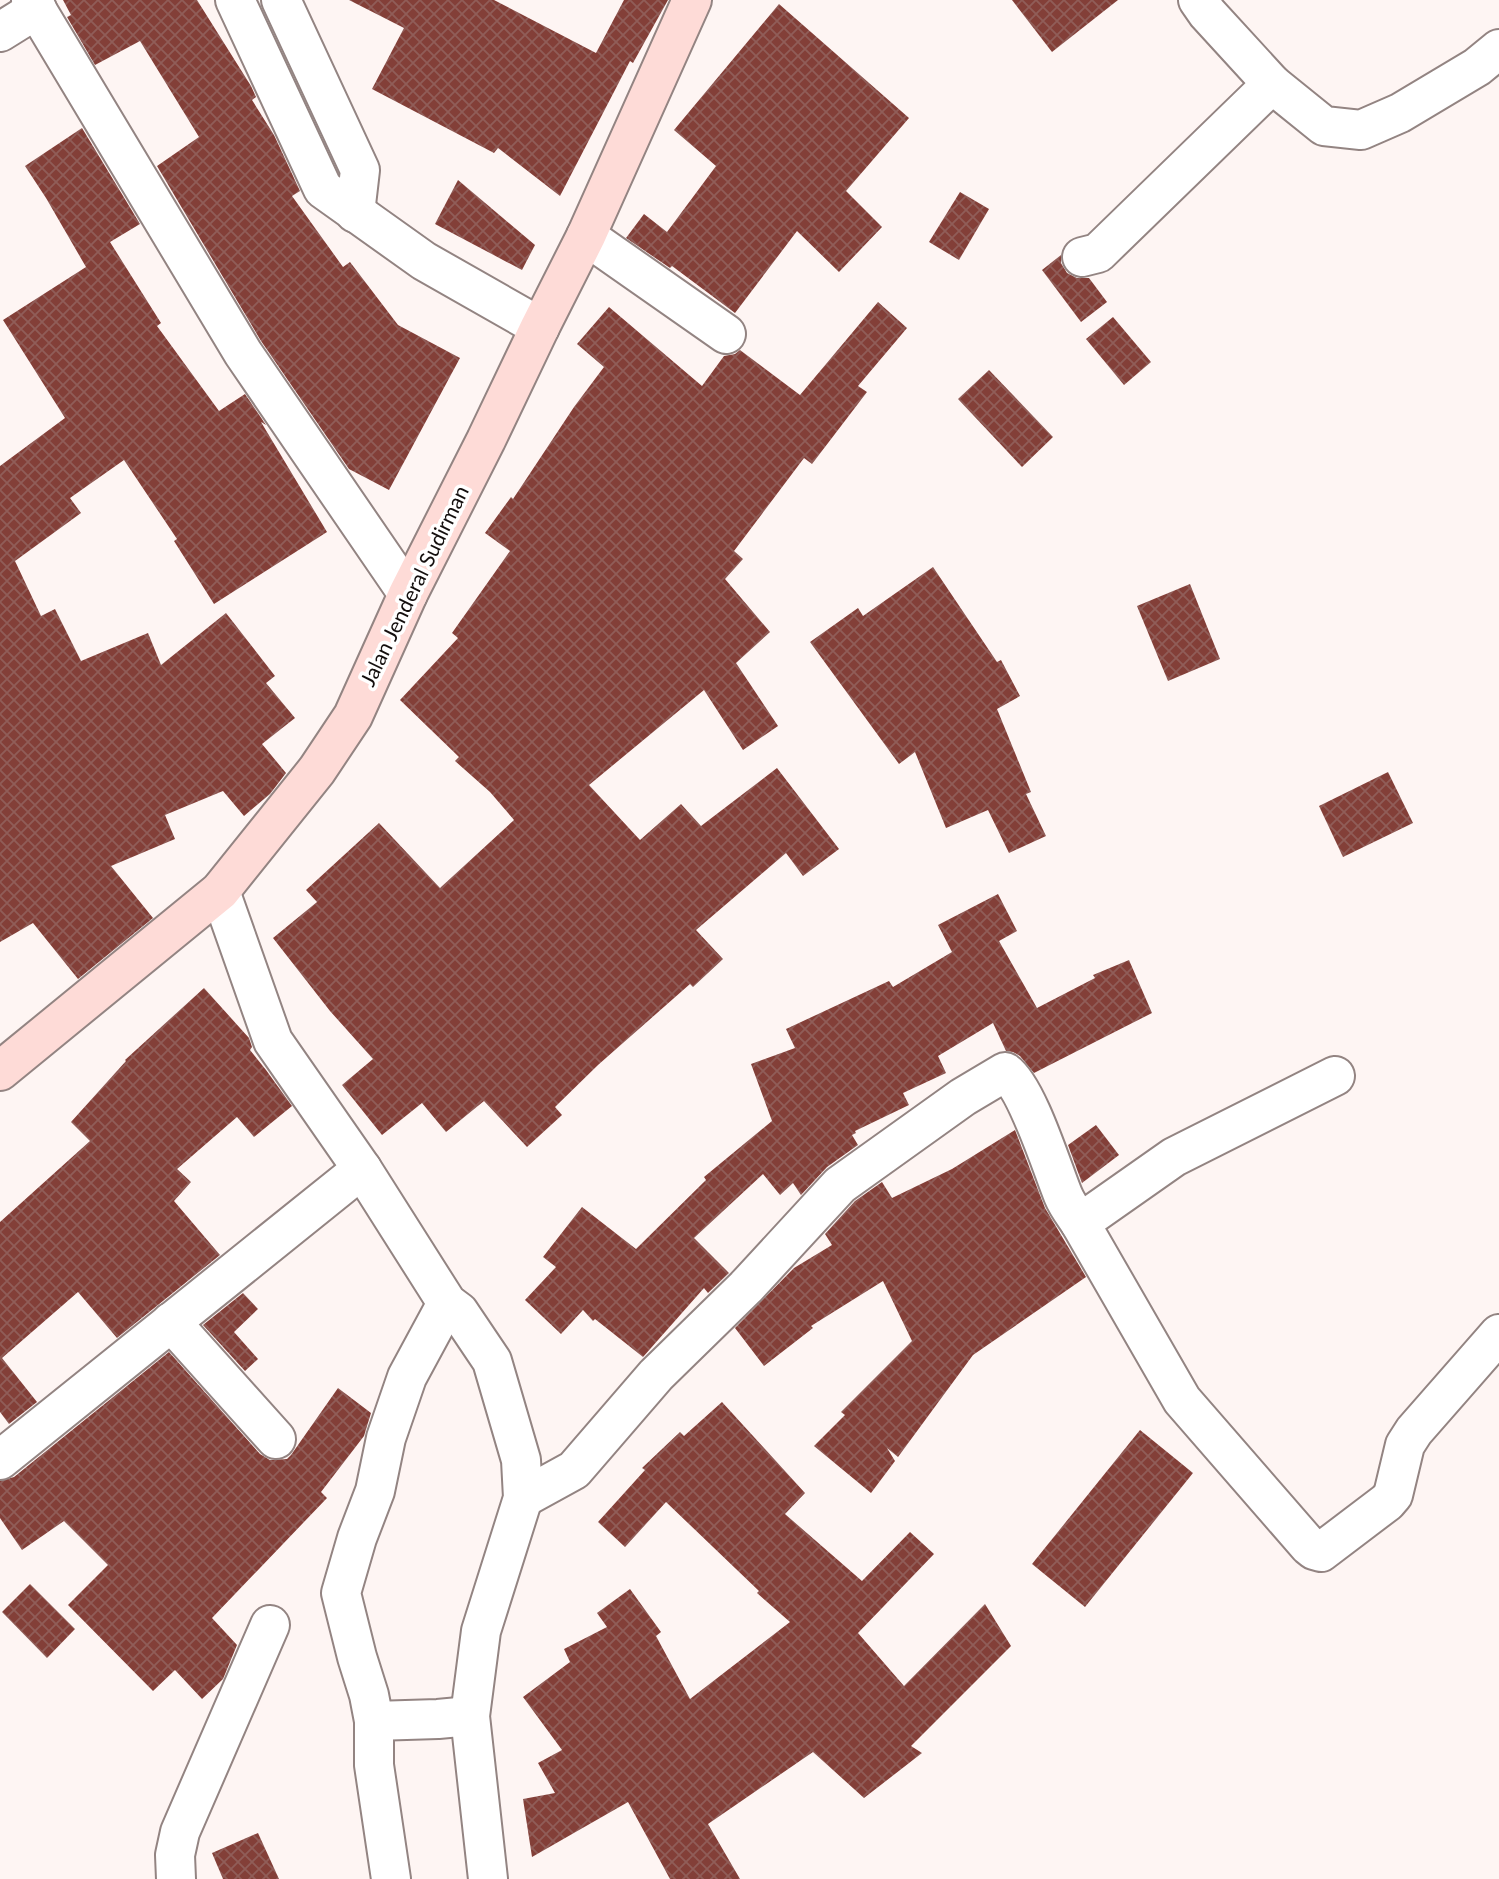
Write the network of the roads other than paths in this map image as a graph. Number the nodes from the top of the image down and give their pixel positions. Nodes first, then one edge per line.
1 (235, 0) edge
2 (281, 0) edge
3 (692, 0) edge
4 (1198, 0) edge
5 (34, 5) edge
6 (0, 32) edge
7 (1499, 49) edge
8 (1272, 84) junction
9 (355, 213) junction
10 (586, 236) junction
11 (1082, 257) dead end
12 (540, 327) junction
13 (726, 334) dead end
14 (408, 594) junction
15 (220, 891) junction
16 (0, 1071) edge
17 (1335, 1076) dead end
18 (362, 1169) junction
19 (1080, 1223) junction
20 (453, 1308) junction
21 (171, 1322) junction
22 (1499, 1334) edge
23 (276, 1439) dead end
24 (0, 1461) edge
25 (523, 1498) junction
26 (270, 1625) dead end
27 (454, 1717) junction
28 (384, 1721) junction
29 (176, 1879) edge
30 (391, 1879) edge
31 (488, 1879) edge

1 - 9 street
2 - 9 street
3 - 10 main road, Jalan Jenderal Sudirman
4 - 8 street
5 - 6 street
5 - 14 street
7 - 8 street
8 - 11 street
9 - 12 street
10 - 12 main road, Jalan Jenderal Sudirman
10 - 13 street
12 - 14 main road, Jalan Jenderal Sudirman
14 - 15 main road, Jalan Jenderal Sudirman
15 - 16 main road, Jalan Jenderal Sudirman
15 - 18 street
17 - 19 street
18 - 20 street
18 - 21 street
19 - 22 street
19 - 25 street
20 - 25 street
20 - 28 street
21 - 23 street
21 - 24 street
25 - 27 street
26 - 29 street
27 - 28 street
27 - 31 street
28 - 30 street

